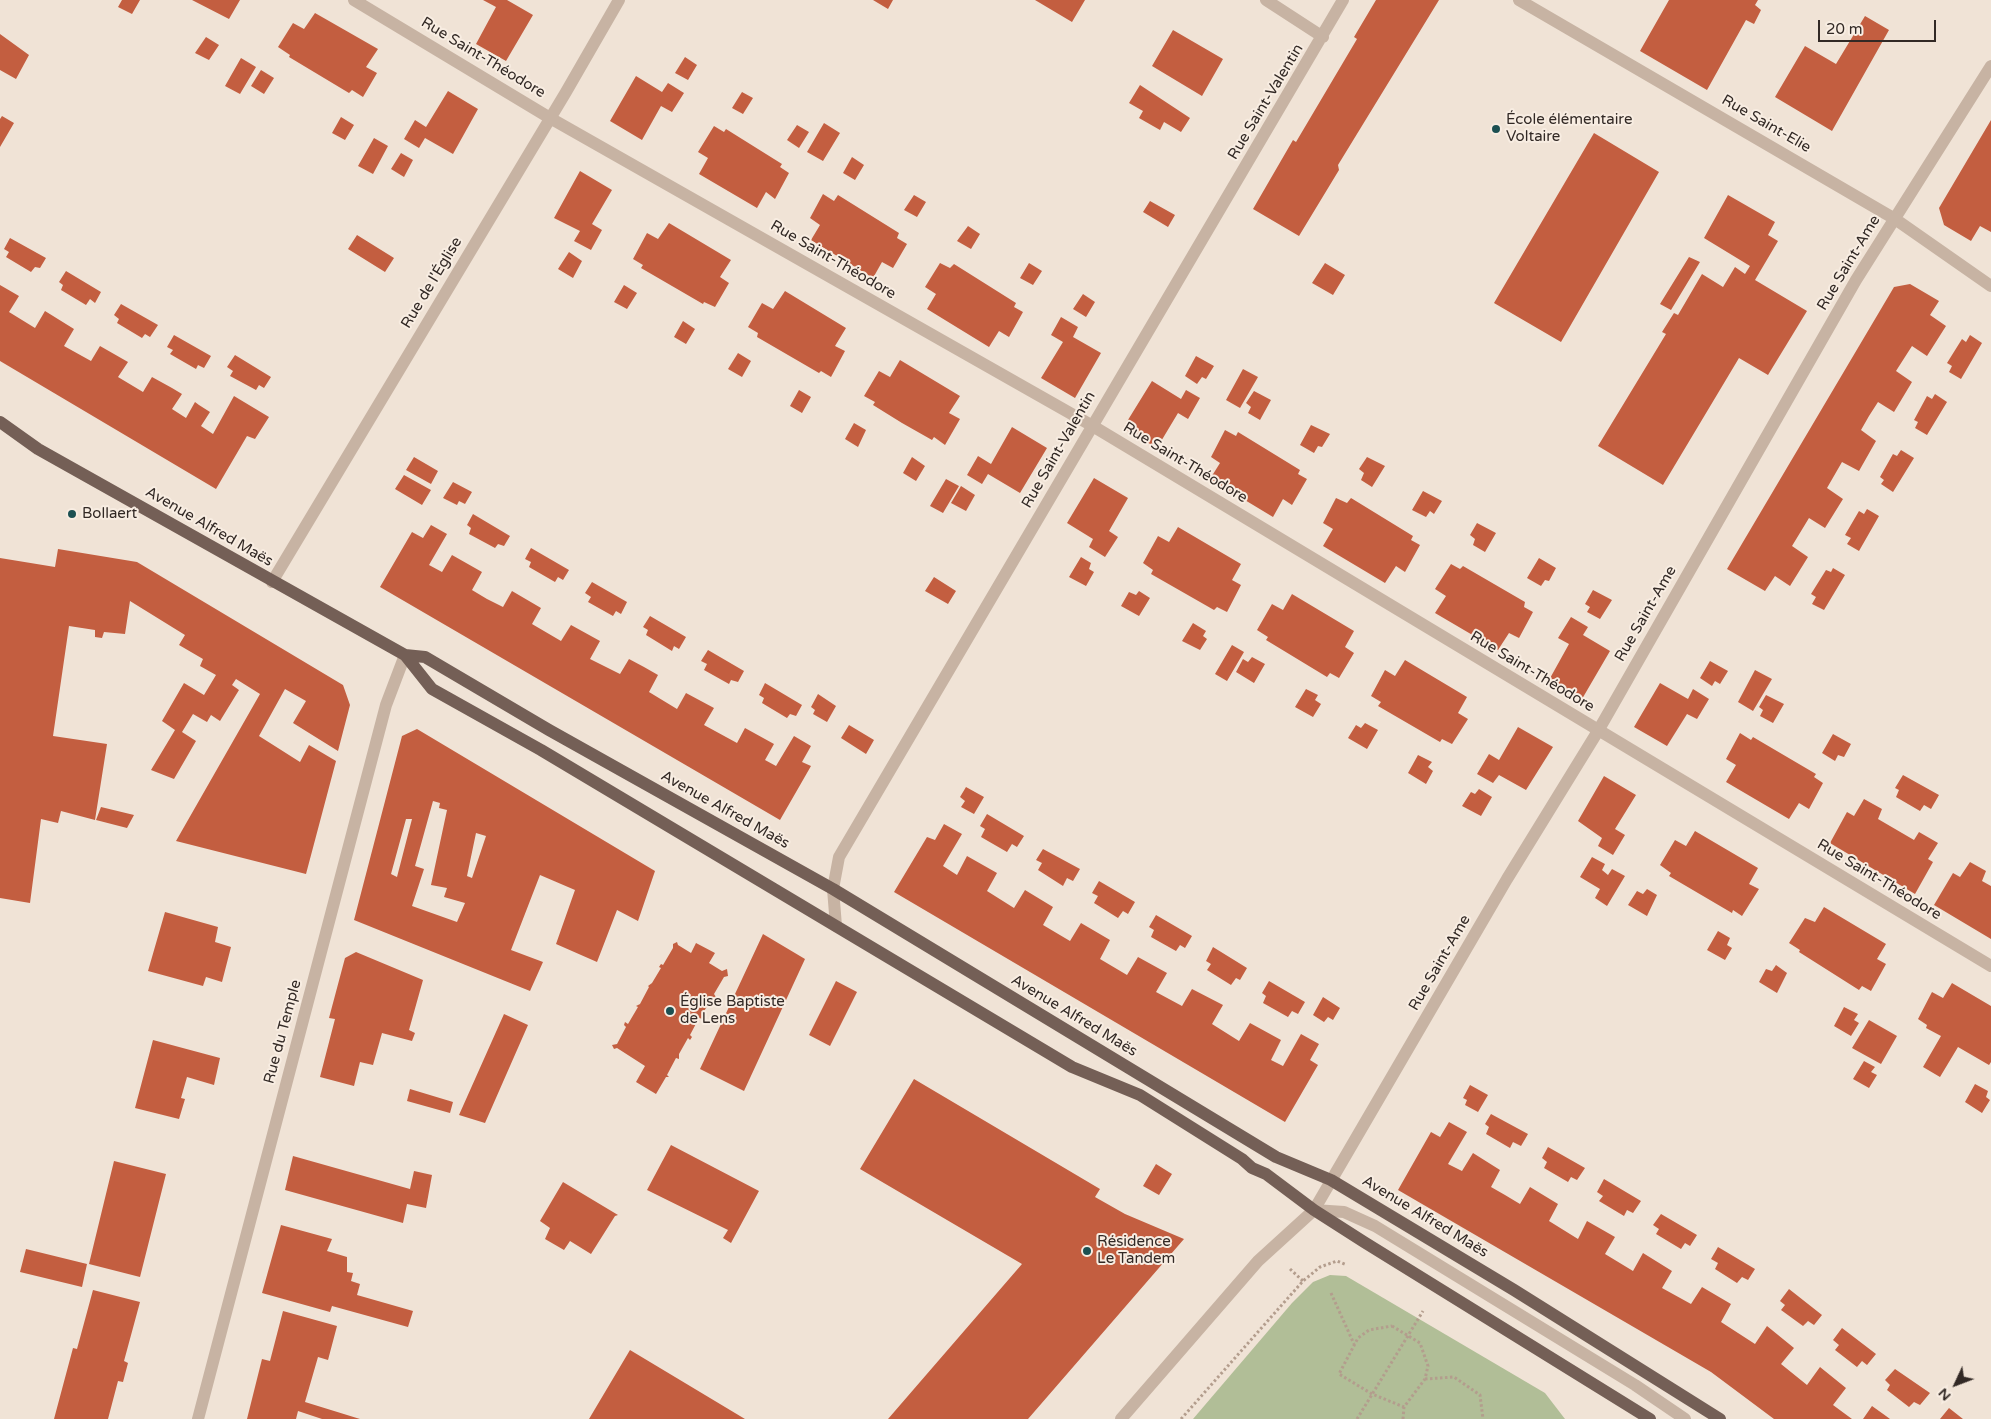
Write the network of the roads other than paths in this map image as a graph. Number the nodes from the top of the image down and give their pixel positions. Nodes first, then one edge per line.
1 (354, 0) edge
2 (619, 0) edge
3 (1266, 0) edge
4 (1343, 0) edge
5 (1519, 0) edge
6 (1323, 37) junction
7 (1991, 66) edge
8 (550, 118) junction
9 (1895, 218) junction
10 (1991, 286) edge
11 (0, 422) edge
12 (1091, 426) junction
13 (272, 582) junction
14 (405, 656) junction
15 (1598, 731) junction
16 (833, 890) junction
17 (836, 926) junction
18 (1991, 966) edge
19 (1331, 1180) junction
20 (1314, 1210) junction
21 (1641, 1417) edge
22 (198, 1419) edge
23 (1122, 1419) edge
24 (1684, 1419) edge
25 (1720, 1419) edge

1 - 8 street, Rue Saint-Théodore
2 - 8 street, Rue de l'Église
3 - 6 street
4 - 6 street, Rue Saint-Valentin
5 - 9 street, Rue Saint-Elie
6 - 12 street, Rue Saint-Valentin
7 - 9 street, Rue Saint-Ame
8 - 12 street, Rue Saint-Théodore
8 - 13 street, Rue de l'Église
9 - 10 street, Rue Saint-Elie
9 - 15 street, Rue Saint-Ame
11 - 13 main road, Avenue Alfred Maës
12 - 15 street, Rue Saint-Théodore
12 - 16 street, Rue Saint-Valentin
13 - 14 main road, Avenue Alfred Maës
14 - 16 main road, Avenue Alfred Maës
14 - 17 main road, Avenue Alfred Maës
14 - 22 street, Rue du Temple
15 - 18 street, Rue Saint-Théodore
15 - 19 street, Rue Saint-Ame
16 - 17 street, Rue Saint-Valentin
16 - 19 main road, Avenue Alfred Maës
17 - 20 main road, Avenue Alfred Maës
19 - 20 street, Rue Saint-Ame
19 - 25 main road, Avenue Alfred Maës
20 - 21 main road, Avenue Alfred Maës
20 - 23 street, Rue Saint-Ame
20 - 24 street

